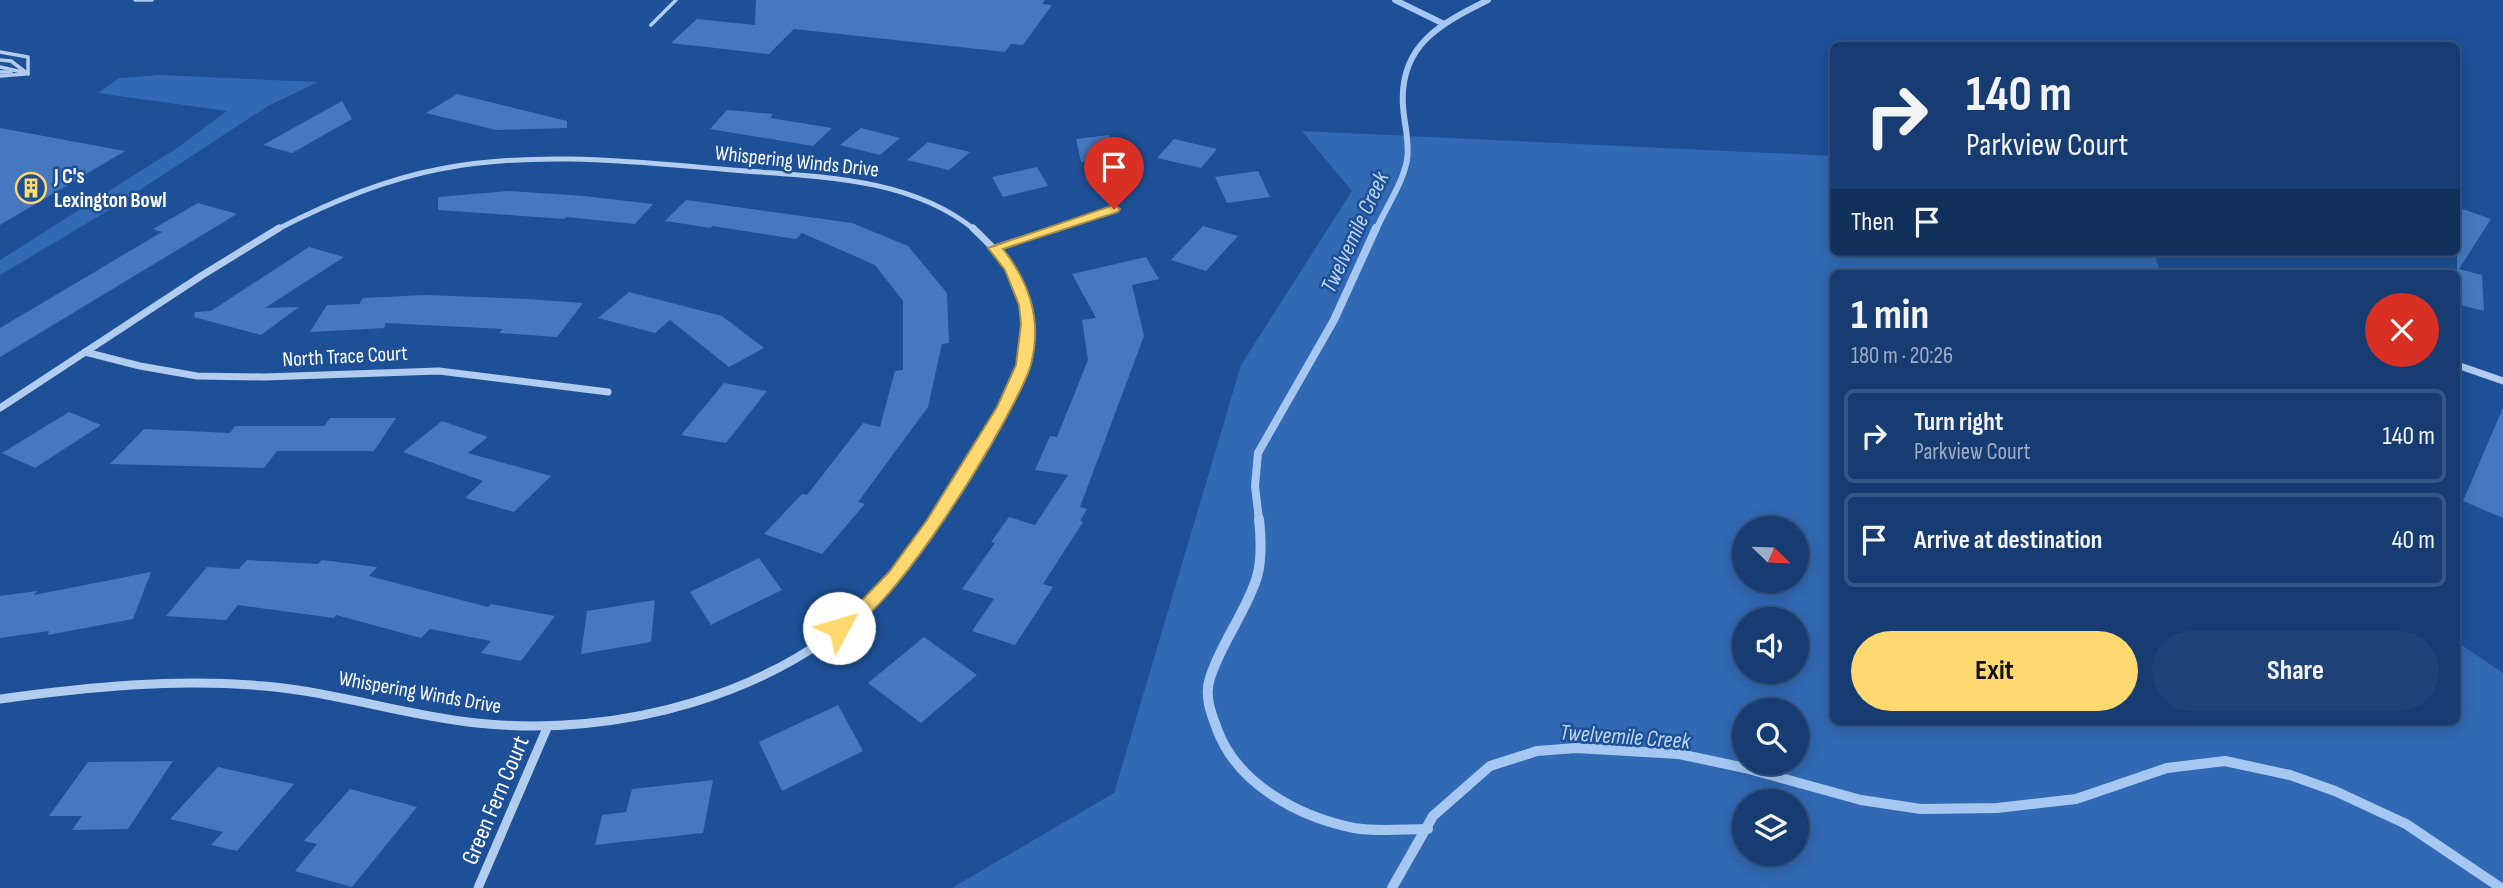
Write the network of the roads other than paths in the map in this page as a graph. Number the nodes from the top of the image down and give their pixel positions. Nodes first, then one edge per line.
1 (135, 0) edge
2 (152, 0) edge
3 (676, 0) edge
4 (651, 25) dead end
5 (0, 52) edge
6 (0, 60) edge
7 (0, 73) edge
8 (29, 74) junction
9 (1114, 209) dead end
10 (995, 248) junction
11 (85, 352) junction
12 (2460, 366) edge
13 (2503, 381) edge
14 (608, 391) dead end
15 (0, 408) edge
16 (0, 699) edge
17 (547, 728) junction
18 (478, 888) edge

1 - 2 lane
3 - 4 lane
5 - 8 lane
6 - 8 lane
7 - 8 lane
7 - 8 lane
9 - 10 street
10 - 11 street, Whispering Winds Drive
10 - 17 street, Whispering Winds Drive
11 - 14 street, North Trace Court
11 - 15 street, Whispering Winds Drive
12 - 13 street
16 - 17 street, Whispering Winds Drive
17 - 18 street, Green Fern Court

